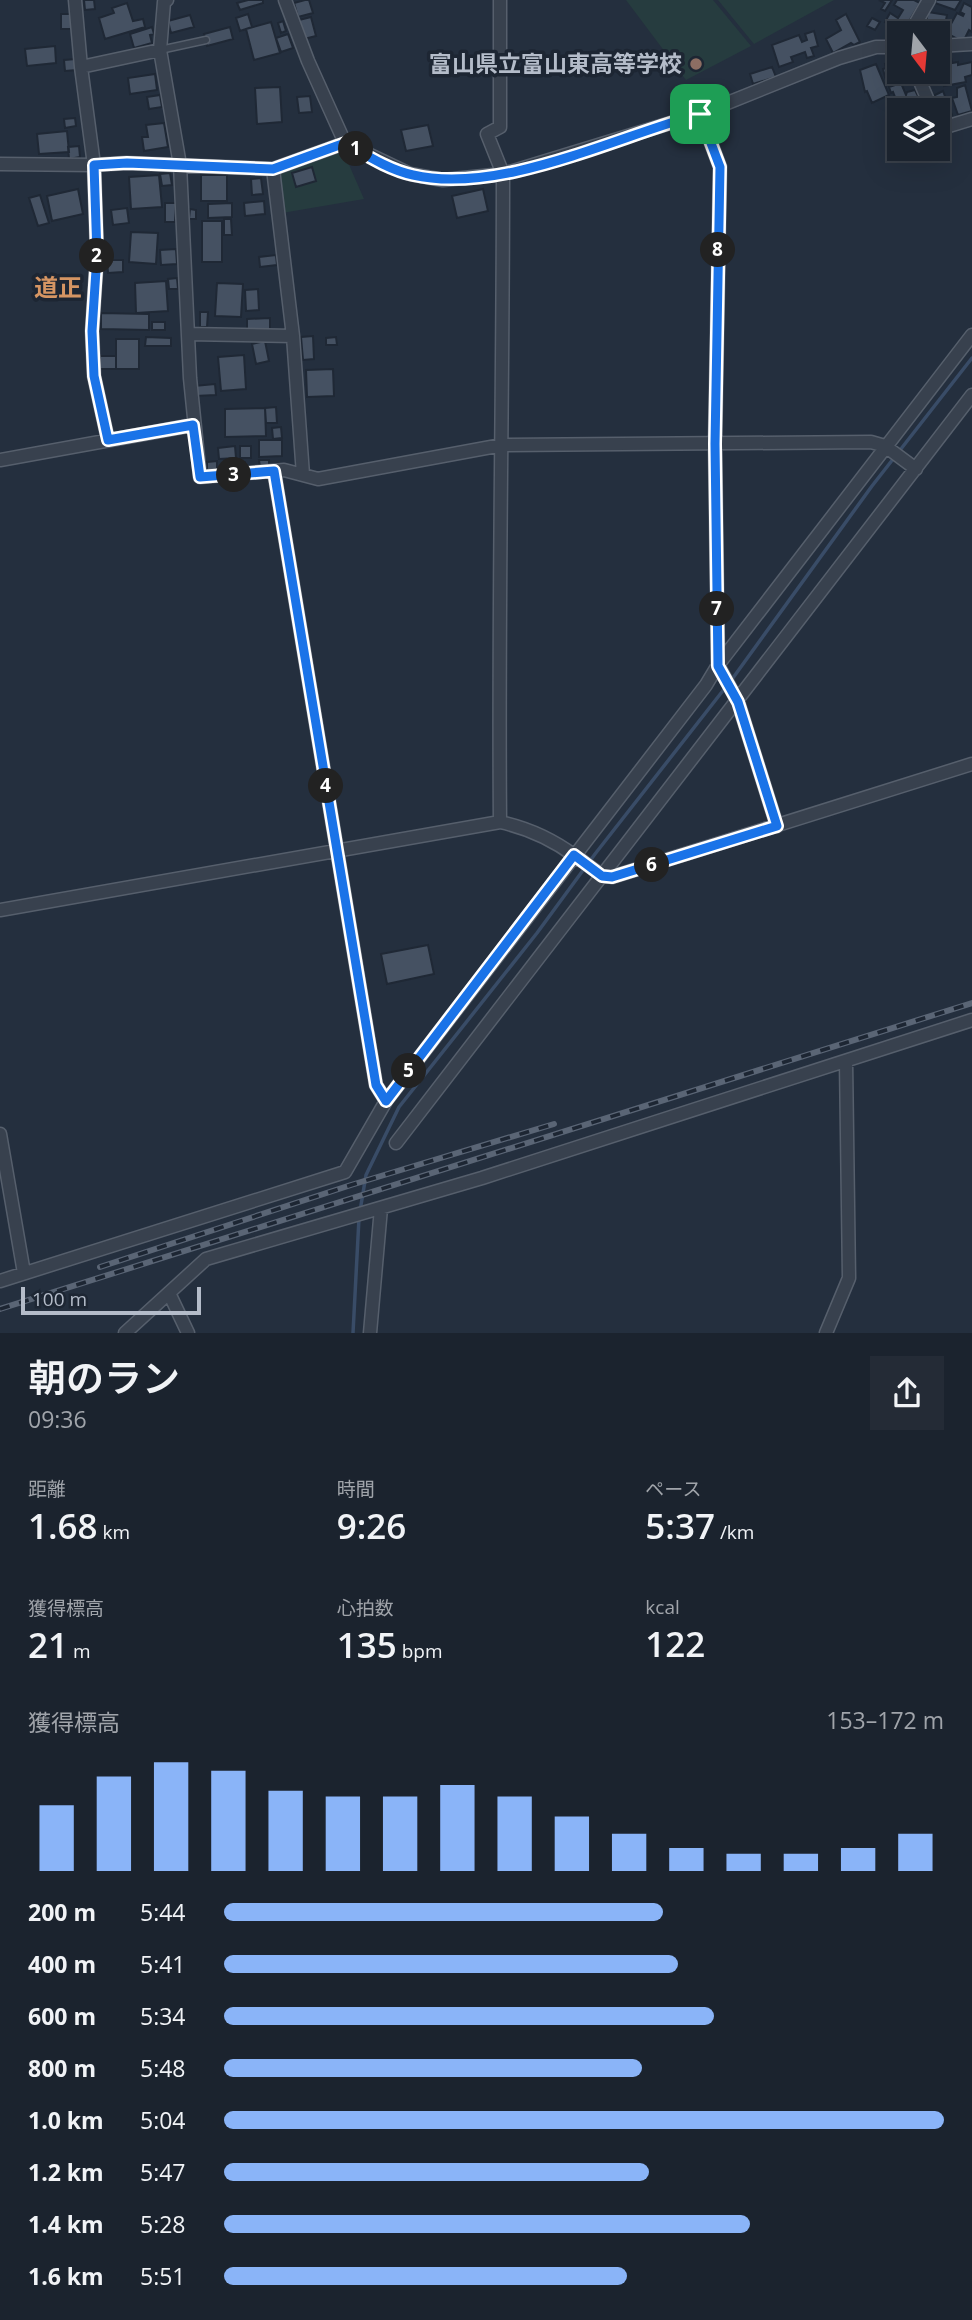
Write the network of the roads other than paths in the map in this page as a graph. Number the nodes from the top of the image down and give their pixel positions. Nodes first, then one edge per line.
1 (75, 0) edge
2 (167, 0) edge
3 (285, 0) edge
4 (500, 0) edge
5 (929, 0) edge
6 (917, 21) edge
7 (205, 40) dead end
8 (972, 44) edge
9 (950, 45) edge
10 (887, 47) edge
11 (160, 50) junction
12 (81, 68) junction
13 (700, 114) junction
14 (972, 118) edge
15 (950, 125) edge
16 (345, 143) junction
17 (0, 164) edge
18 (94, 165) junction
19 (180, 165) junction
20 (273, 169) junction
21 (503, 174) junction
22 (188, 334) junction
23 (972, 335) edge
24 (293, 336) junction
25 (972, 395) edge
26 (193, 425) junction
27 (108, 440) junction
28 (715, 444) junction
29 (502, 445) junction
30 (885, 446) junction
31 (0, 460) edge
32 (916, 469) junction
33 (274, 471) junction
34 (303, 475) junction
35 (718, 666) junction
36 (738, 702) junction
37 (972, 764) edge
38 (500, 822) junction
39 (777, 826) junction
40 (337, 851) junction
41 (574, 855) junction
42 (602, 876) junction
43 (0, 910) edge
44 (972, 1020) edge
45 (846, 1061) junction
46 (386, 1101) junction
47 (0, 1134) edge
48 (396, 1143) dead end
49 (381, 1208) junction
50 (24, 1273) junction
51 (0, 1281) edge
52 (169, 1293) junction
53 (125, 1333) edge
54 (188, 1333) edge
55 (370, 1333) edge
56 (826, 1333) edge

1 - 12 street
2 - 11 street
3 - 16 street
4 - 21 street
5 - 6 street
7 - 11 lane
8 - 9 street
10 - 13 street
11 - 12 street
11 - 19 street
12 - 18 street
13 - 21 street
13 - 28 street
14 - 15 street
16 - 20 street
16 - 21 street
17 - 18 street
18 - 19 street
18 - 27 street
19 - 20 street
19 - 22 street
20 - 24 street
21 - 29 street
22 - 24 street
22 - 26 street
23 - 30 street
24 - 34 street
25 - 32 street
26 - 27 street
26 - 33 street
27 - 31 street
28 - 29 street
28 - 30 street
28 - 35 street
29 - 34 street
29 - 38 street
30 - 32 street
30 - 35 street
32 - 36 street
33 - 34 street
33 - 40 street
35 - 36 street
35 - 41 street
36 - 39 street
36 - 42 street
37 - 39 street
38 - 40 street
38 - 41 street
39 - 42 street
40 - 43 street
40 - 46 street
41 - 42 street
41 - 46 street
42 - 48 street
44 - 45 street
45 - 49 street
45 - 56 street
46 - 50 street
47 - 50 street
49 - 52 street
49 - 55 street
50 - 51 street
52 - 53 street
52 - 54 street

